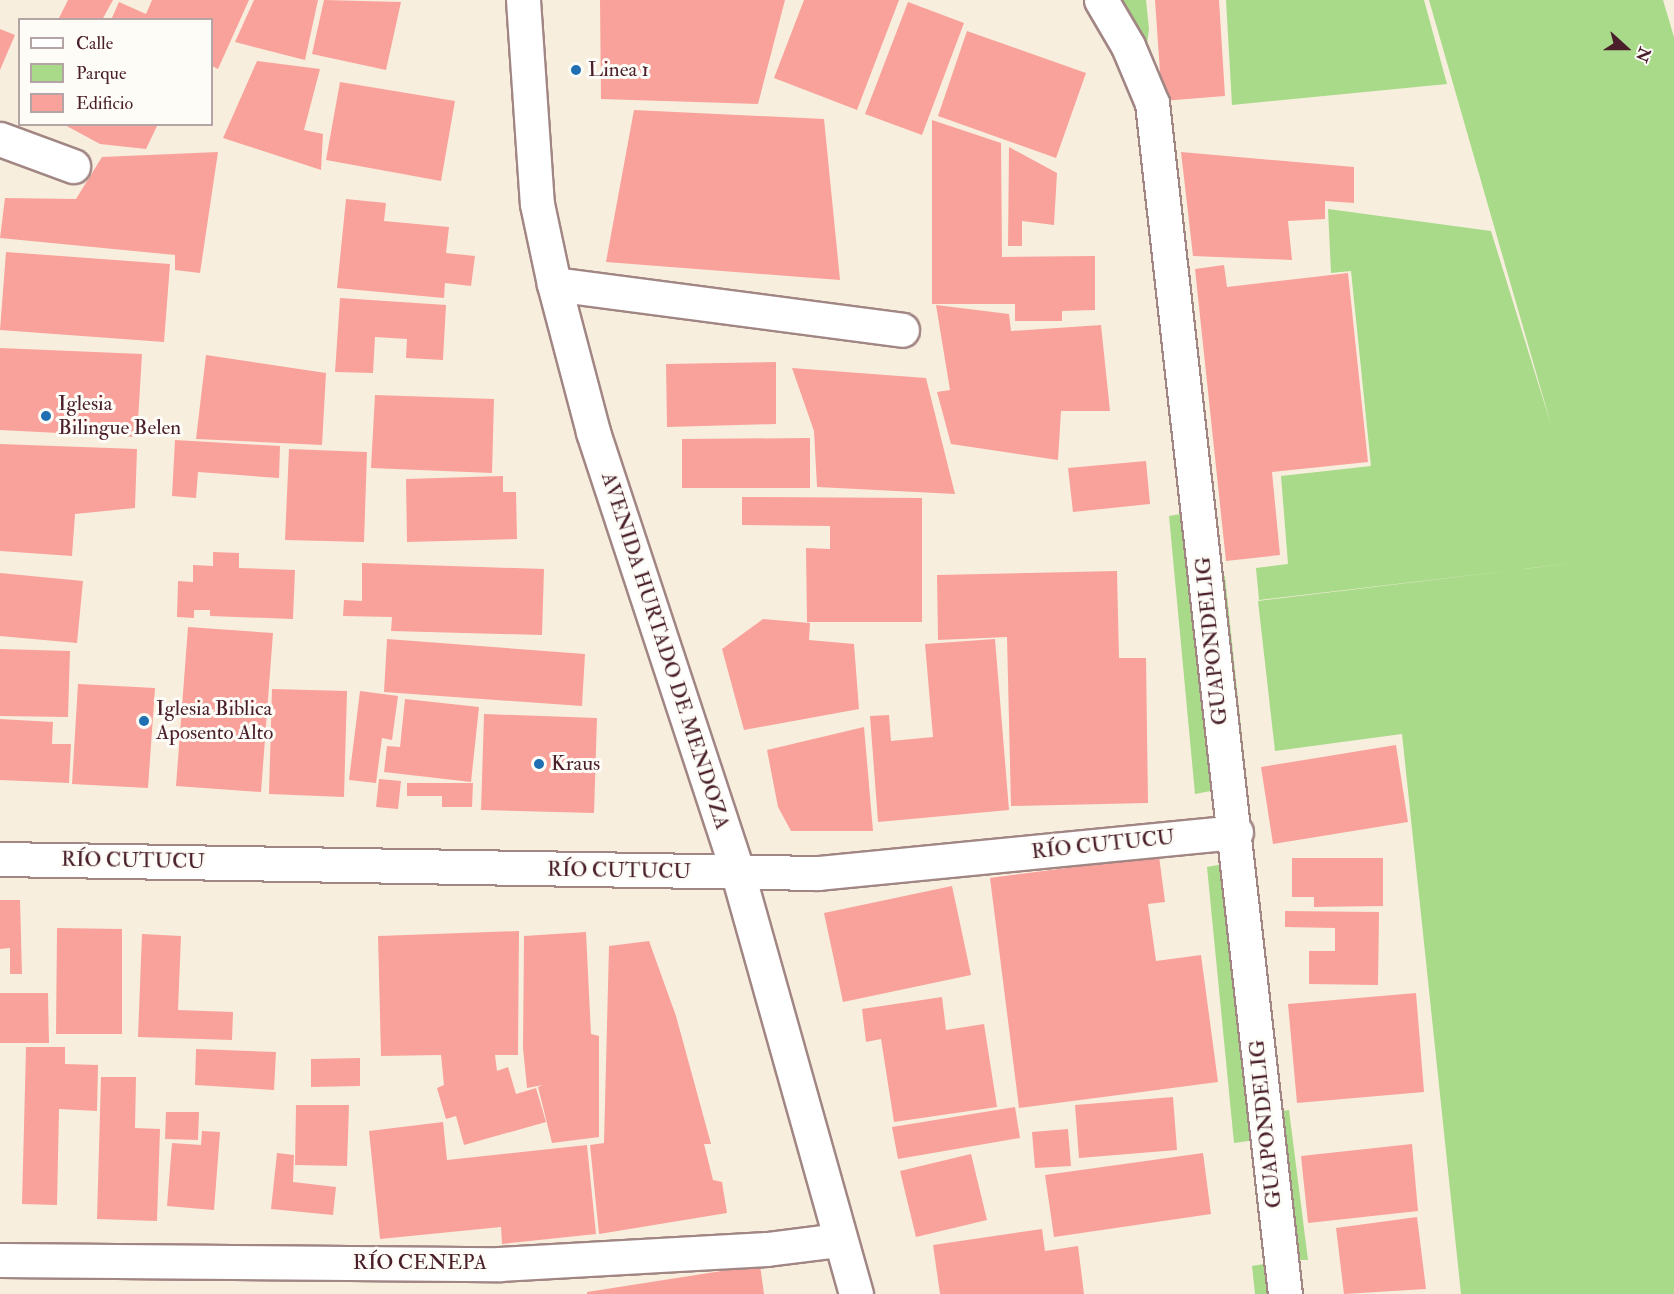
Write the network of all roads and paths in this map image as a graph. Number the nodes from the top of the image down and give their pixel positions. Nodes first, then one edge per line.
1 (523, 0) edge
2 (1101, 0) edge
3 (0, 139) edge
4 (74, 166) dead end
5 (554, 284) junction
6 (902, 330) dead end
7 (1236, 832) junction
8 (0, 859) edge
9 (738, 874) junction
10 (839, 1240) junction
11 (0, 1260) edge
12 (856, 1294) edge
13 (1285, 1294) edge

1 - 5 street, AVENIDA HURTADO DE MENDOZA
2 - 7 street, GUAPONDELIG
3 - 4 street
5 - 6 street
5 - 9 street, AVENIDA HURTADO DE MENDOZA
7 - 9 street, RÍO CUTUCU
7 - 13 street, GUAPONDELIG
8 - 9 street, RÍO CUTUCU
9 - 10 street, AVENIDA HURTADO DE MENDOZA
10 - 11 street, RÍO CENEPA
10 - 12 street, AVENIDA HURTADO DE MENDOZA

